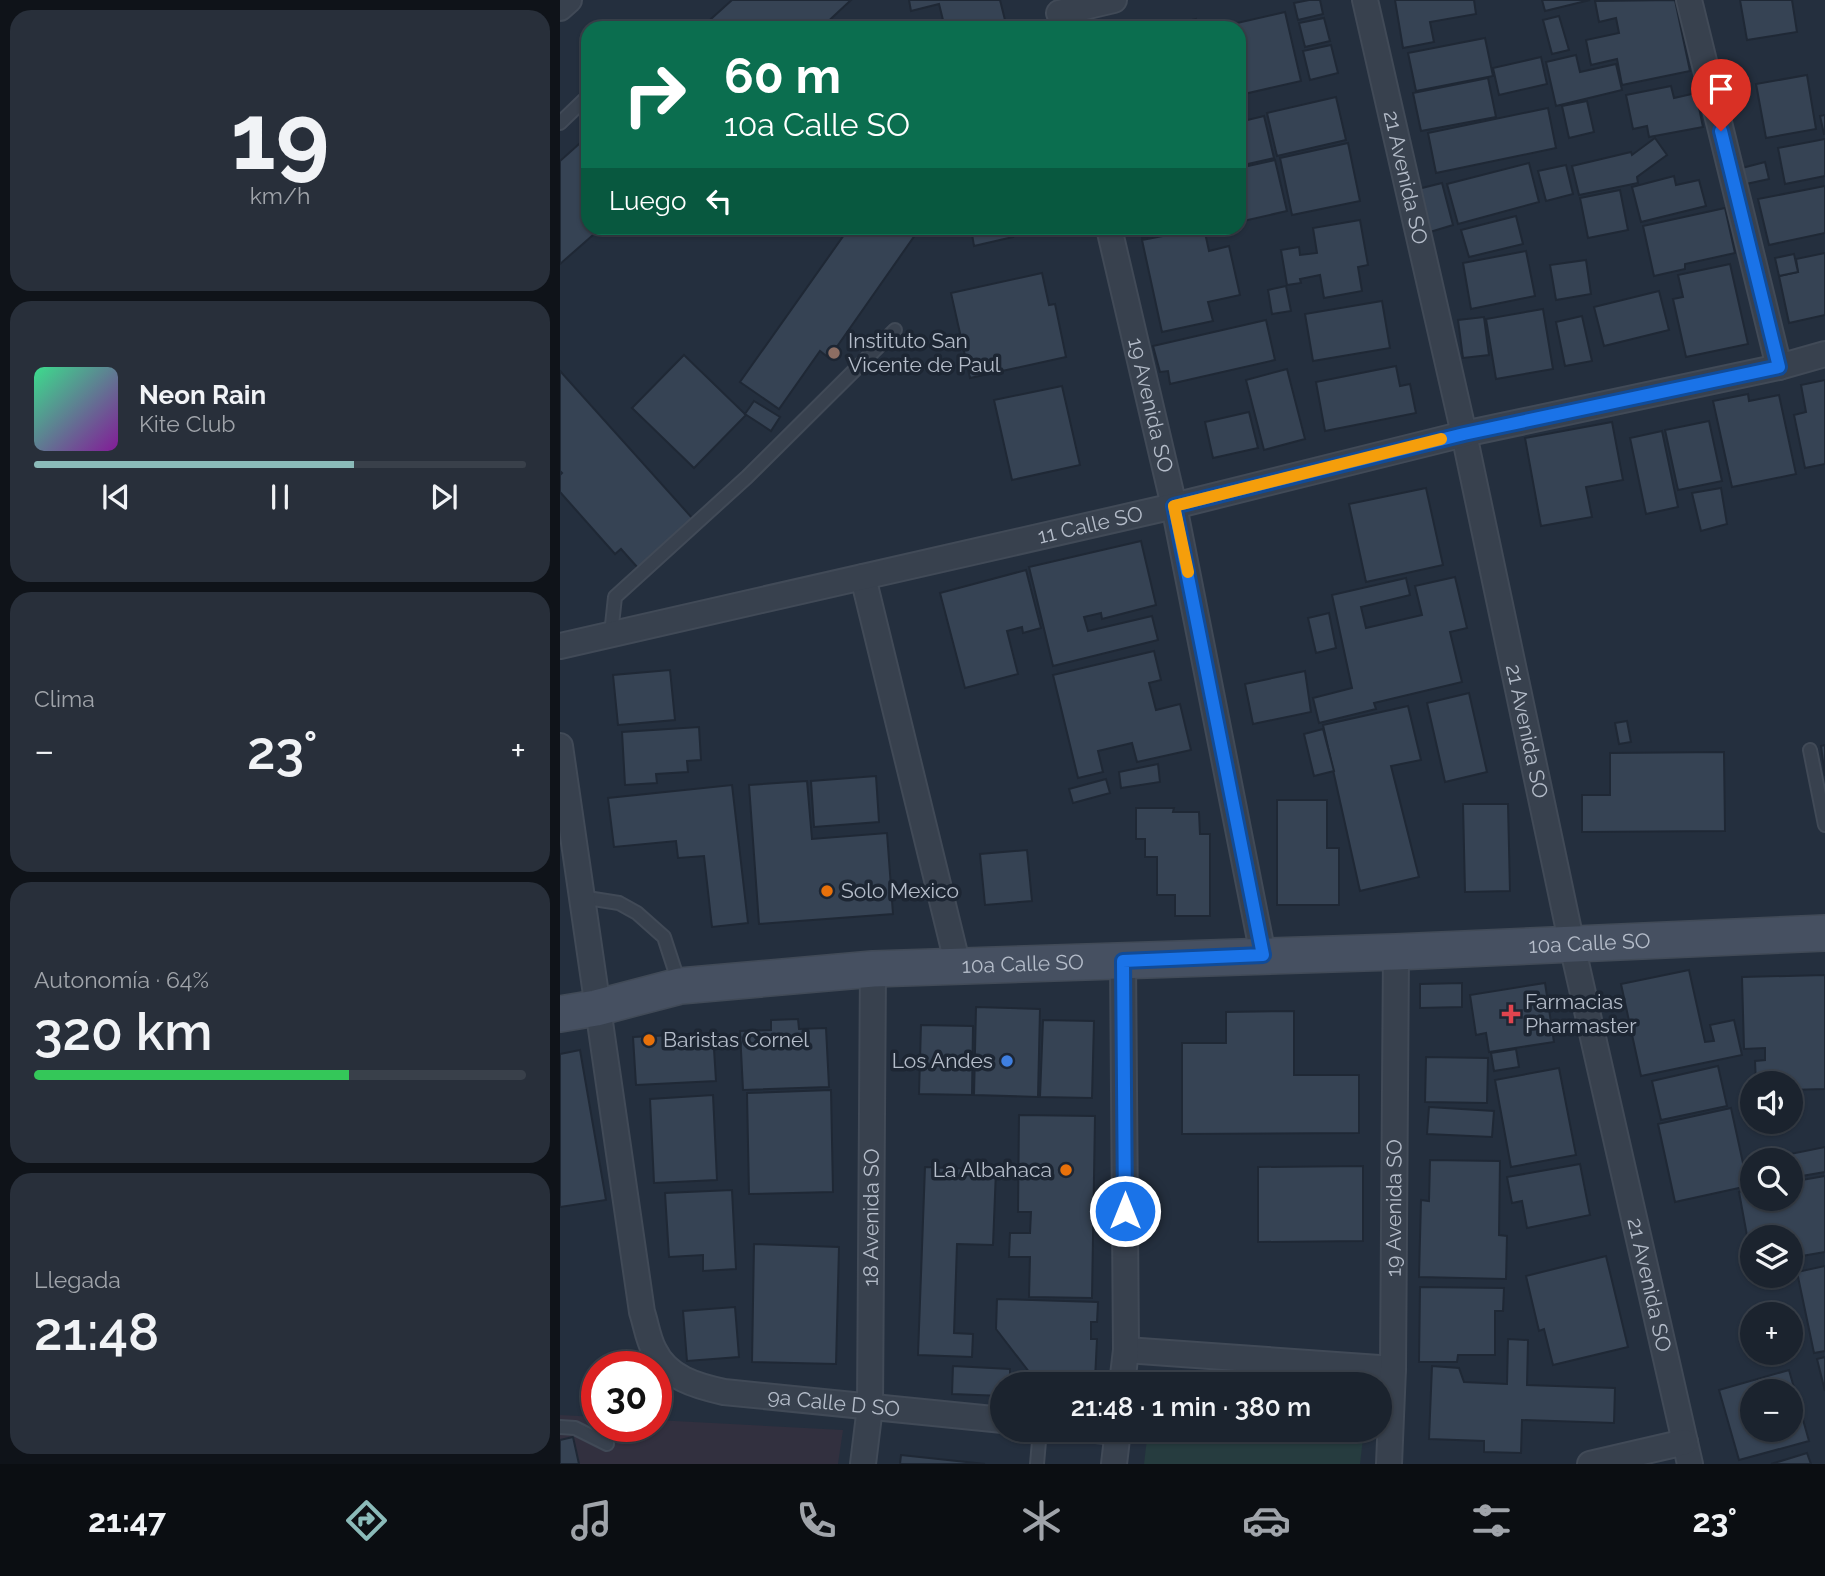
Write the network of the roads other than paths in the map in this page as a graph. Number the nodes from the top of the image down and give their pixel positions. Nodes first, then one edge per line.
1 (1114, 0) edge
2 (1365, 0) edge
3 (1689, 0) edge
4 (1059, 14) edge
5 (581, 103) edge
6 (560, 123) edge
7 (1111, 235) edge
8 (895, 330) dead end
9 (1825, 354) edge
10 (1779, 367) junction
11 (1464, 434) junction
12 (1174, 506) junction
13 (863, 577) junction
14 (611, 634) junction
15 (560, 646) edge
16 (560, 746) edge
17 (1810, 750) dead end
18 (1825, 825) edge
19 (581, 897) junction
20 (1825, 933) edge
21 (1572, 945) junction
22 (1396, 952) junction
23 (1263, 955) junction
24 (1123, 961) junction
25 (958, 966) junction
26 (873, 969) junction
27 (680, 986) junction
28 (596, 1008) junction
29 (560, 1014) edge
30 (1126, 1350) junction
31 (1393, 1369) junction
32 (1123, 1372) edge
33 (870, 1407) junction
34 (990, 1419) edge
35 (560, 1427) edge
36 (1039, 1442) edge
37 (1112, 1442) edge
38 (607, 1444) dead end
39 (1687, 1453) edge
40 (863, 1464) edge
41 (1037, 1464) edge
42 (1114, 1464) edge
43 (1389, 1464) edge
44 (1590, 1464) edge

1 - 4 street
2 - 11 street, 21 Avenida SO
3 - 10 street
5 - 6 lane
7 - 12 street, 19 Avenida SO
8 - 14 lane
9 - 10 street, 11 Calle SO
10 - 11 street, 11 Calle SO
11 - 12 street, 11 Calle SO
11 - 21 street, 21 Avenida SO
12 - 13 street, 11 Calle SO
12 - 23 street, 19 Avenida SO
13 - 14 street, 11 Calle SO
13 - 25 street
14 - 15 street, 11 Calle SO
16 - 19 street
17 - 18 lane
19 - 27 lane
19 - 28 street
20 - 21 street, 10a Calle SO
21 - 22 street, 10a Calle SO
21 - 39 street, 21 Avenida SO
22 - 23 street, 10a Calle SO
22 - 31 street, 19 Avenida SO
23 - 24 street, 10a Calle SO
24 - 25 street, 10a Calle SO
24 - 30 street
25 - 26 street, 10a Calle SO
26 - 27 street, 10a Calle SO
26 - 33 street, 18 Avenida SO
27 - 28 street, 10a Calle SO
28 - 29 street, 10a Calle SO
28 - 33 street, 9a Calle D SO
30 - 31 street
30 - 32 street
31 - 43 street, 19 Avenida SO
33 - 34 street, 9a Calle D SO
33 - 40 street, 18 Avenida SO
35 - 38 lane
36 - 41 lane
37 - 42 street
39 - 44 street

